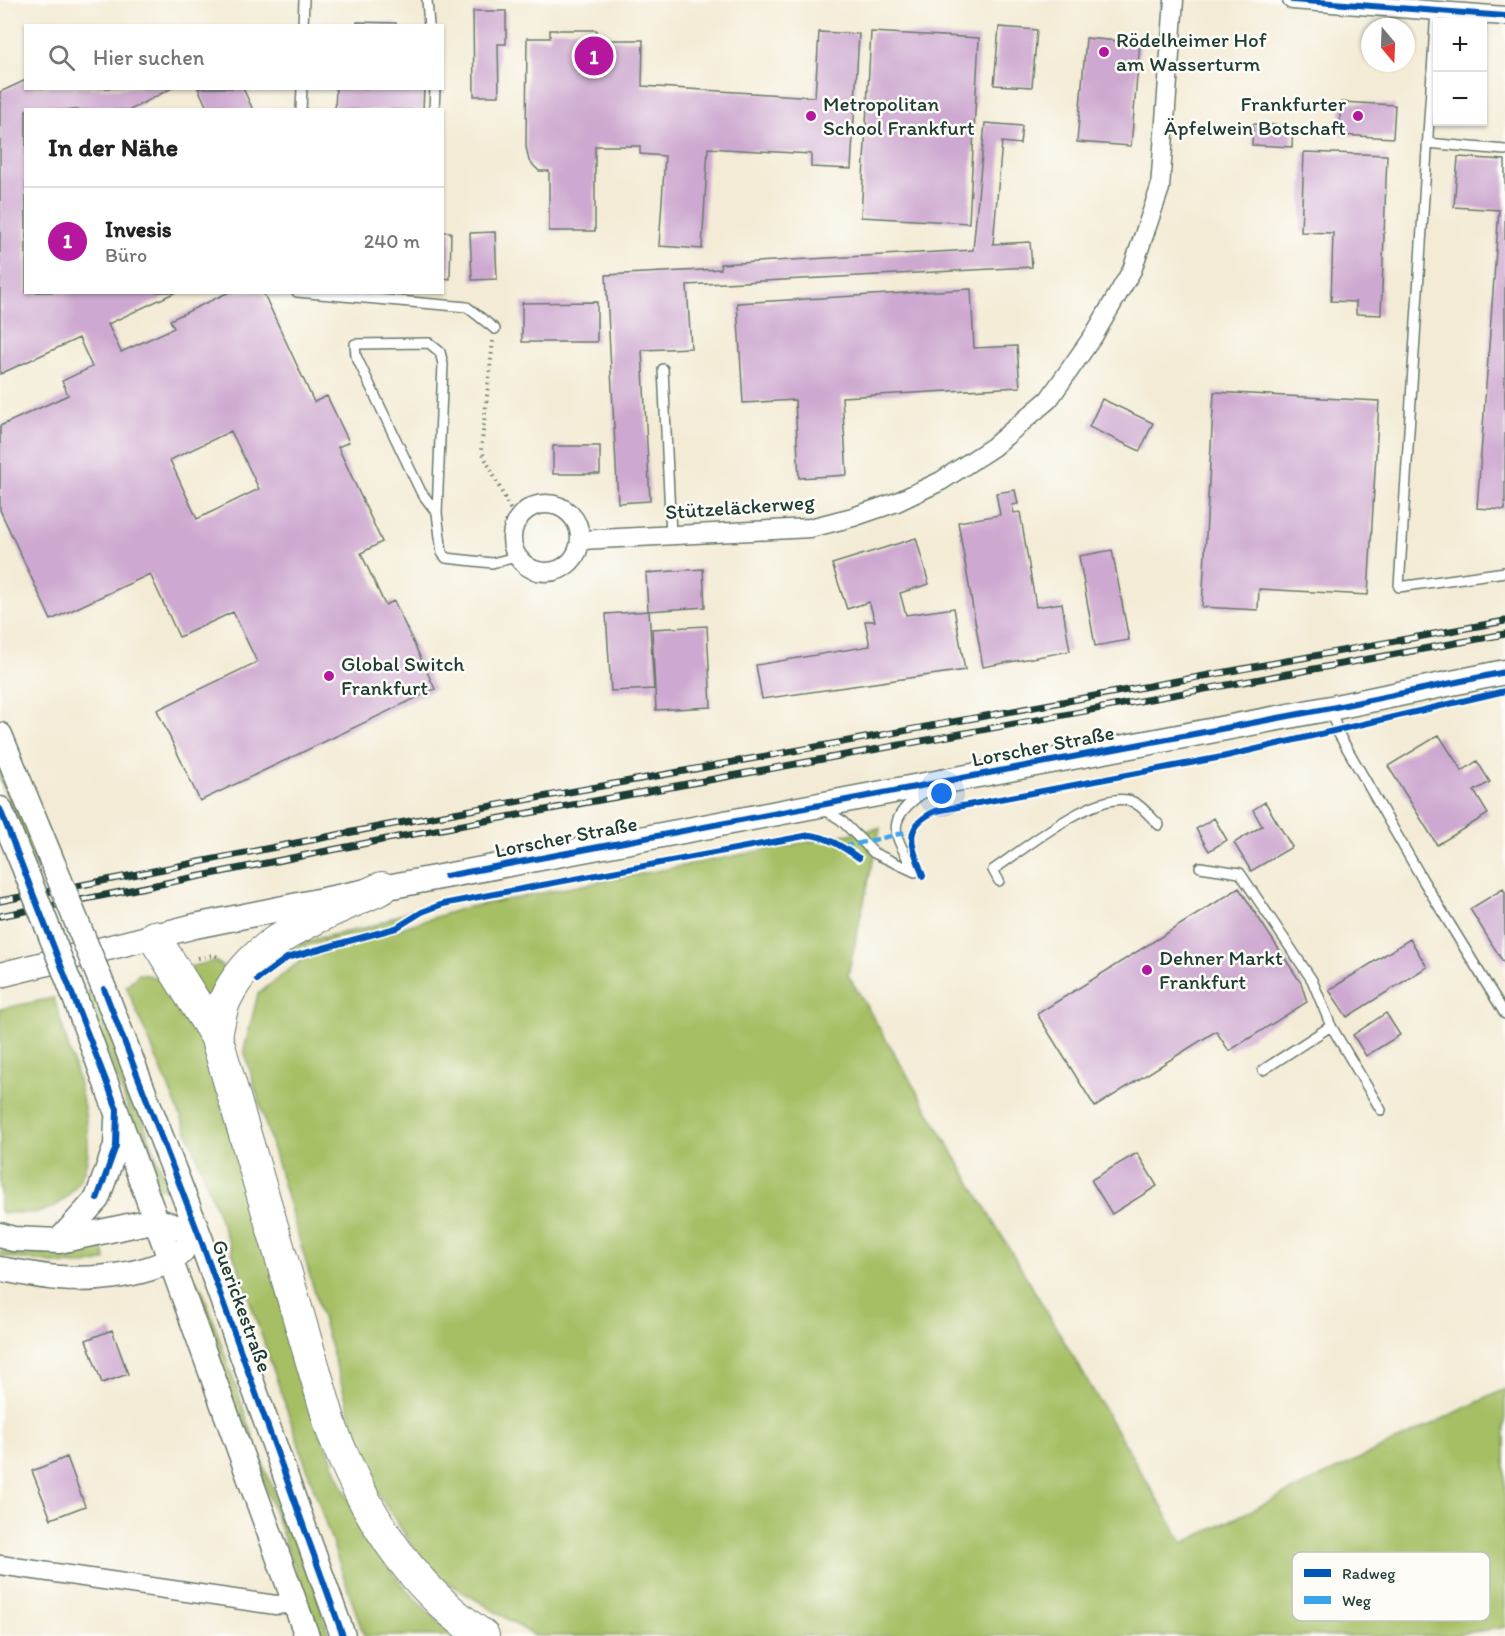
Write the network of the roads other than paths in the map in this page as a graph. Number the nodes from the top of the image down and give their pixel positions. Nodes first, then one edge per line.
1 (304, 0) edge
2 (427, 0) edge
3 (1174, 0) edge
4 (1292, 0) edge
5 (1436, 10) junction
6 (1505, 16) edge
7 (303, 24) edge
8 (429, 24) edge
9 (302, 90) edge
10 (435, 90) edge
11 (301, 108) edge
12 (434, 108) edge
13 (1427, 143) junction
14 (1505, 150) edge
15 (320, 294) edge
16 (495, 329) road end
17 (663, 369) dead end
18 (437, 513) junction
19 (671, 535) junction
20 (581, 540) junction
21 (516, 556) junction
22 (1505, 572) edge
23 (1505, 672) edge
24 (1332, 708) junction
25 (0, 735) edge
26 (936, 783) junction
27 (818, 806) junction
28 (0, 809) edge
29 (1160, 825) dead end
30 (1200, 867) dead end
31 (999, 881) dead end
32 (382, 888) junction
33 (154, 937) junction
34 (0, 975) edge
35 (1505, 1014) edge
36 (1331, 1026) junction
37 (216, 1036) junction
38 (1263, 1070) dead end
39 (117, 1109) junction
40 (1381, 1110) dead end
41 (156, 1220) junction
42 (0, 1235) edge
43 (199, 1235) junction
44 (59, 1241) junction
45 (171, 1262) junction
46 (0, 1269) edge
47 (0, 1565) edge
48 (296, 1603) junction
49 (307, 1636) edge
50 (343, 1636) edge
51 (483, 1636) edge

1 - 7 lane
2 - 8 lane
3 - 19 street, Stützeläckerweg
4 - 5 street
5 - 6 street
5 - 13 lane
9 - 11 lane
10 - 12 lane
13 - 14 lane
13 - 22 lane
15 - 16 lane
17 - 19 lane
18 - 18 lane
18 - 21 lane
19 - 20 street, Stützeläckerweg
20 - 21 street
20 - 21 street
23 - 24 main road, Lorscher Straße
24 - 26 main road, Lorscher Straße
24 - 35 lane
25 - 43 main road, Guerickestraße, bridge
26 - 27 main road, Lorscher Straße
26 - 27 lane
27 - 32 main road, Lorscher Straße
28 - 39 main road, bridge
29 - 31 lane
30 - 36 lane
32 - 33 main road, Lorscher Straße
32 - 37 highway
33 - 34 main road, Lorscher Straße
33 - 37 highway
36 - 38 lane
36 - 40 lane
37 - 51 highway
39 - 41 main road
39 - 44 main road
41 - 43 main road
41 - 44 main road
41 - 45 main road
42 - 44 main road
43 - 45 main road
43 - 50 main road, Guerickestraße
45 - 46 main road
45 - 48 main road
47 - 48 street
48 - 49 main road

